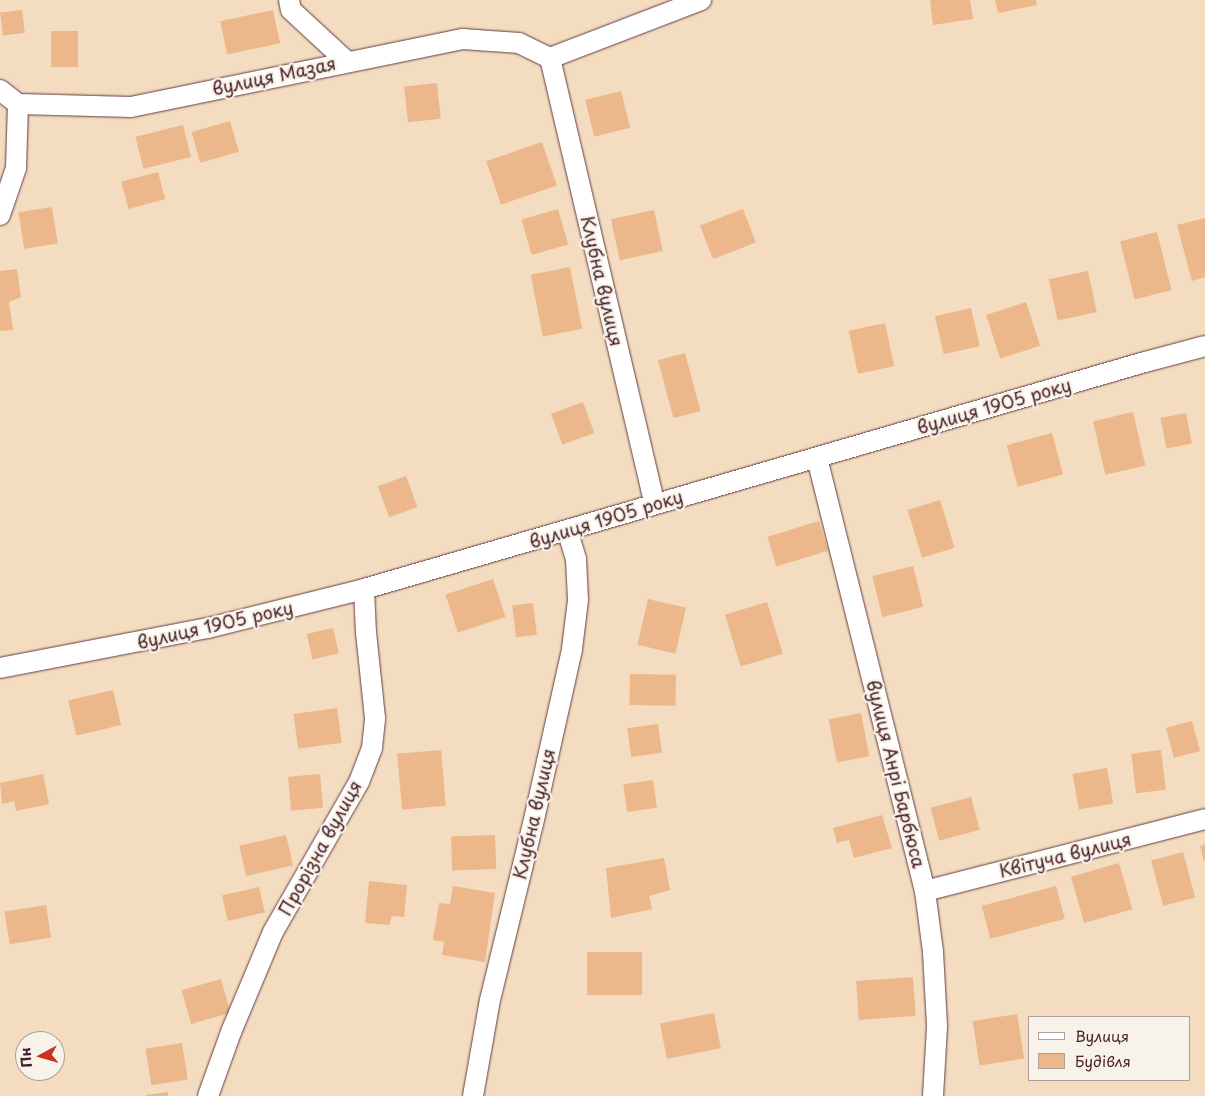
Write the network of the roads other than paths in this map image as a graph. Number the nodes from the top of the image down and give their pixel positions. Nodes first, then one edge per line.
1 (289, 0) edge
2 (702, 0) edge
3 (550, 58) junction
4 (346, 61) junction
5 (0, 90) edge
6 (18, 104) junction
7 (0, 215) edge
8 (1205, 346) edge
9 (817, 458) junction
10 (655, 504) junction
11 (568, 532) junction
12 (364, 589) junction
13 (0, 668) edge
14 (1205, 819) edge
15 (925, 891) junction
16 (208, 1096) edge
17 (473, 1096) edge
18 (933, 1096) edge

1 - 4 street
2 - 3 street
3 - 4 street, вулиця Мазая
3 - 10 street, Клубна вулиця
4 - 6 street, вулиця Мазая
5 - 6 street
6 - 7 street
8 - 9 street, вулиця 1905 року
9 - 10 street, вулиця 1905 року
9 - 15 street, вулиця Анрі Барбюса
10 - 11 street, вулиця 1905 року
11 - 12 street, вулиця 1905 року
11 - 17 street, Клубна вулиця
12 - 13 street, вулиця 1905 року
12 - 16 street, Прорізна вулиця
14 - 15 street, Квітуча вулиця
15 - 18 street, вулиця Анрі Барбюса

